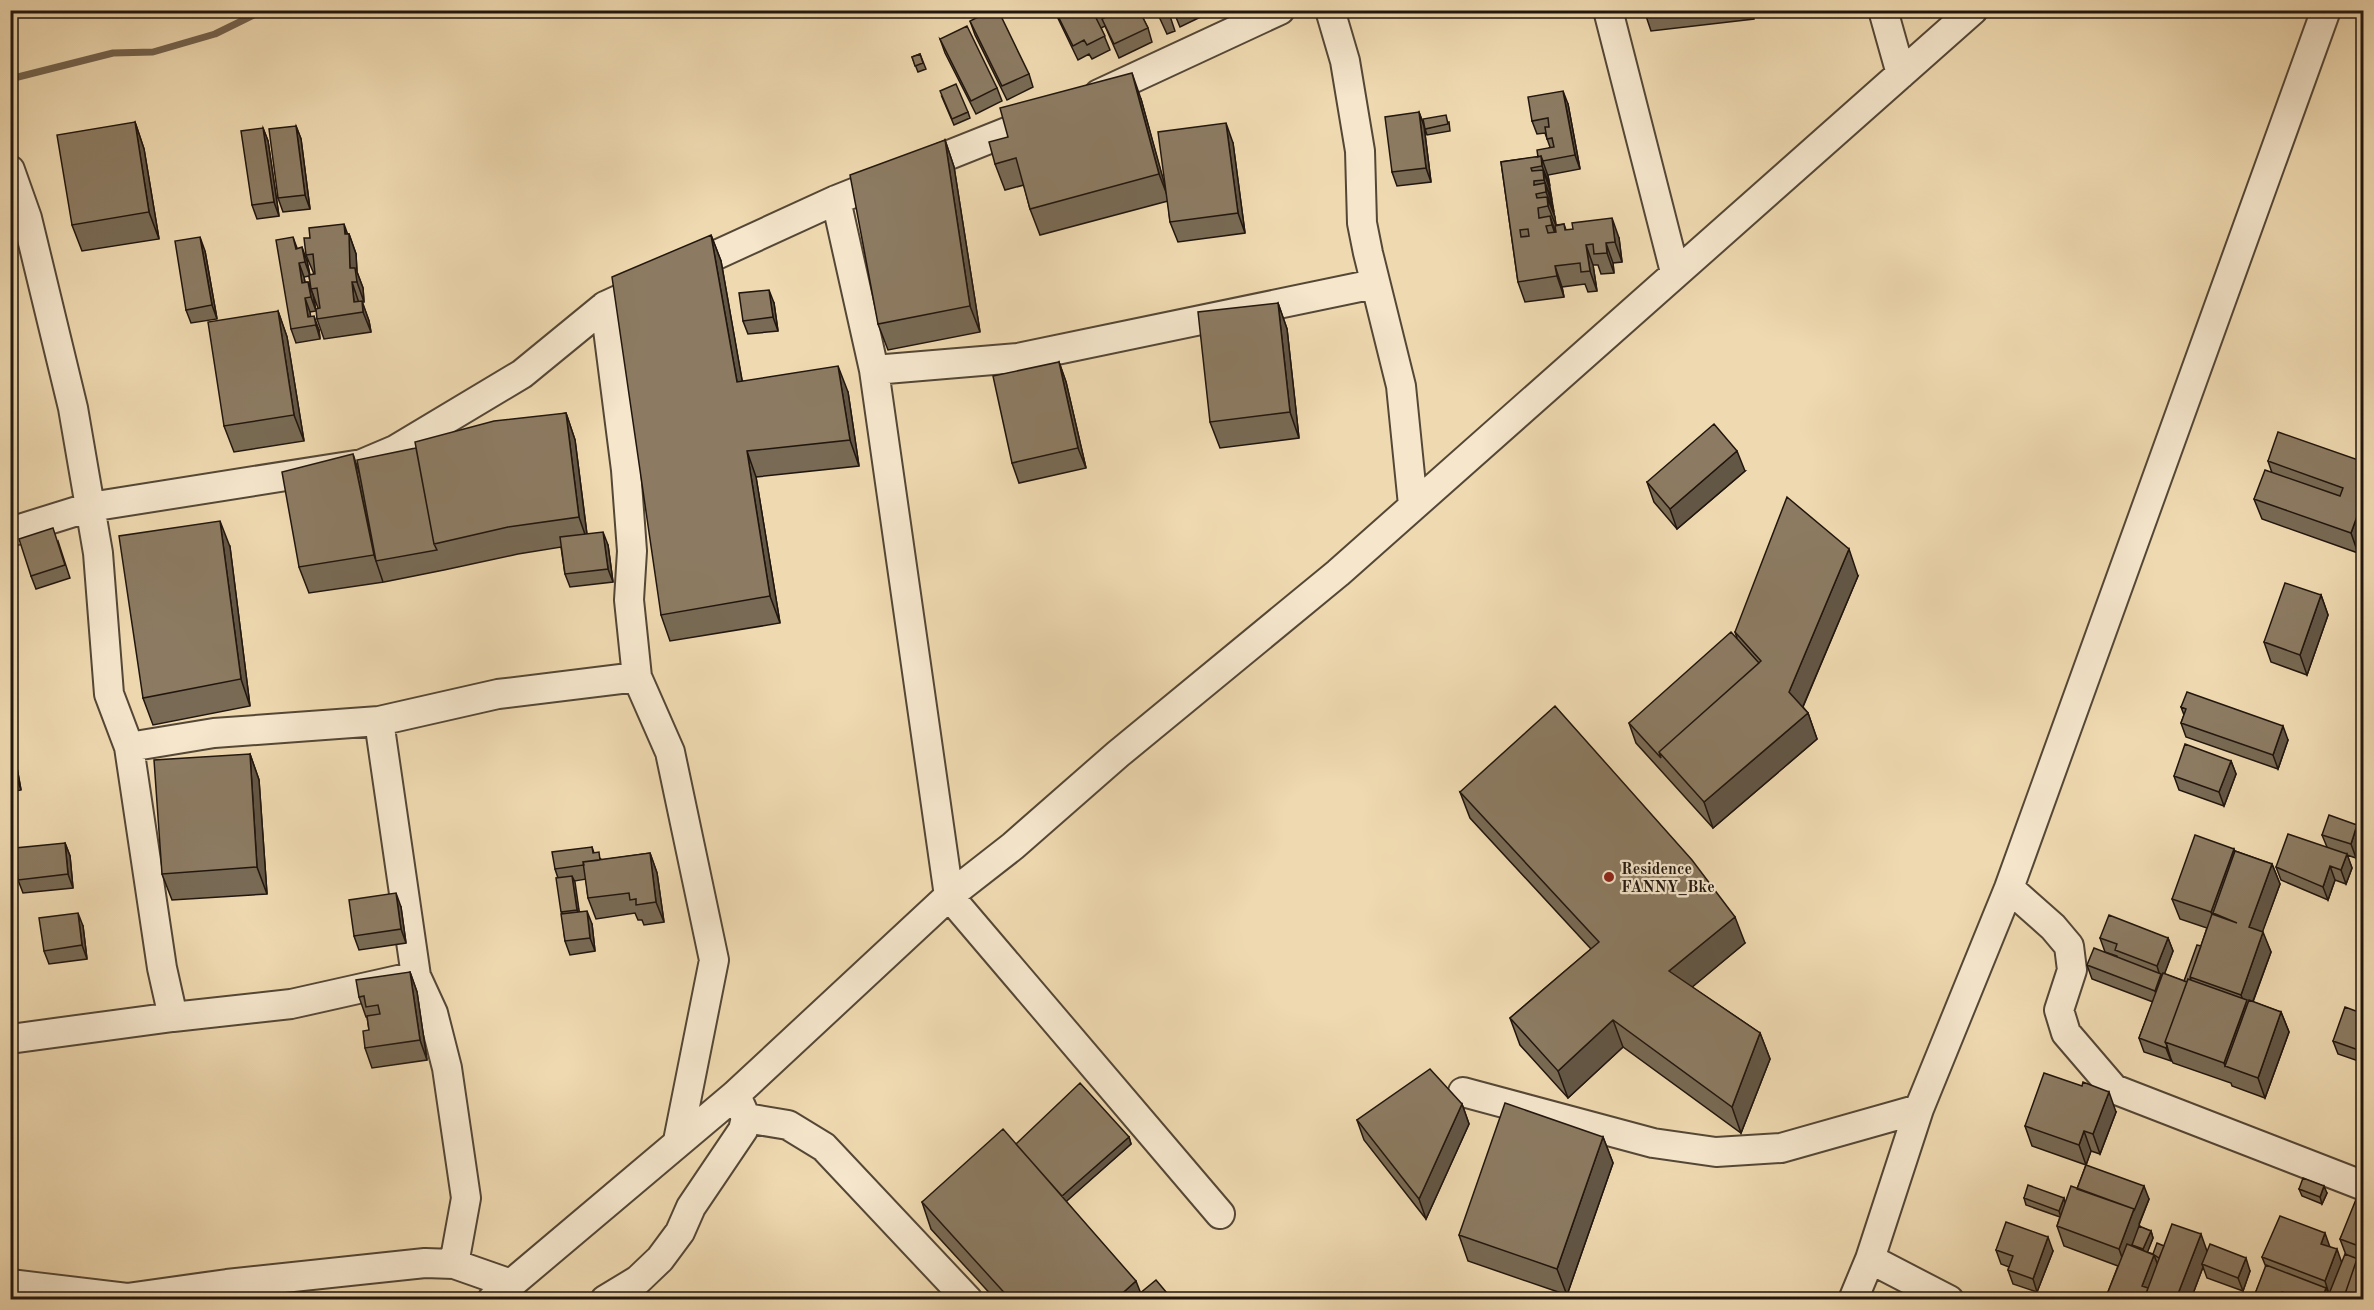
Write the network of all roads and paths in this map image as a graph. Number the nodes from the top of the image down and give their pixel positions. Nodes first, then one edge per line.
1 (1280, 10) edge
2 (1330, 10) edge
3 (1608, 10) edge
4 (1883, 10) edge
5 (1973, 10) edge
6 (2326, 10) edge
7 (1901, 74) junction
8 (10, 170) edge
9 (836, 200) junction
10 (1676, 272) junction
11 (1374, 284) junction
12 (605, 306) junction
13 (874, 370) junction
14 (1413, 505) junction
15 (90, 507) junction
16 (10, 532) edge
17 (637, 677) junction
18 (379, 721) junction
19 (129, 747) junction
20 (2009, 888) junction
21 (949, 896) junction
22 (416, 976) junction
23 (173, 1017) junction
24 (10, 1040) edge
25 (1464, 1092) dead end
26 (741, 1106) junction
27 (1919, 1109) junction
28 (678, 1141) junction
29 (2364, 1186) edge
30 (1220, 1214) dead end
31 (1870, 1259) junction
32 (454, 1264) junction
33 (10, 1284) edge
34 (501, 1292) edge
35 (605, 1299) edge
36 (968, 1299) edge
37 (1853, 1299) edge
38 (1949, 1299) edge

1 - 9 street
2 - 11 street
3 - 10 street
4 - 7 street
5 - 7 street
6 - 20 street
7 - 10 street
8 - 15 street
9 - 12 street
9 - 13 street
10 - 14 street
11 - 13 street
11 - 14 street
12 - 15 street
12 - 17 street
13 - 21 street
14 - 21 street
15 - 16 street
15 - 19 street
17 - 18 street
17 - 28 street
18 - 19 street
18 - 22 street
19 - 23 street
20 - 27 street
20 - 29 street
21 - 26 street
21 - 30 street
22 - 23 street
22 - 32 street
23 - 24 street
25 - 27 street
26 - 28 street
26 - 35 street
26 - 36 street
27 - 31 street
28 - 34 street
31 - 37 street
31 - 38 street
32 - 33 street
32 - 34 street

